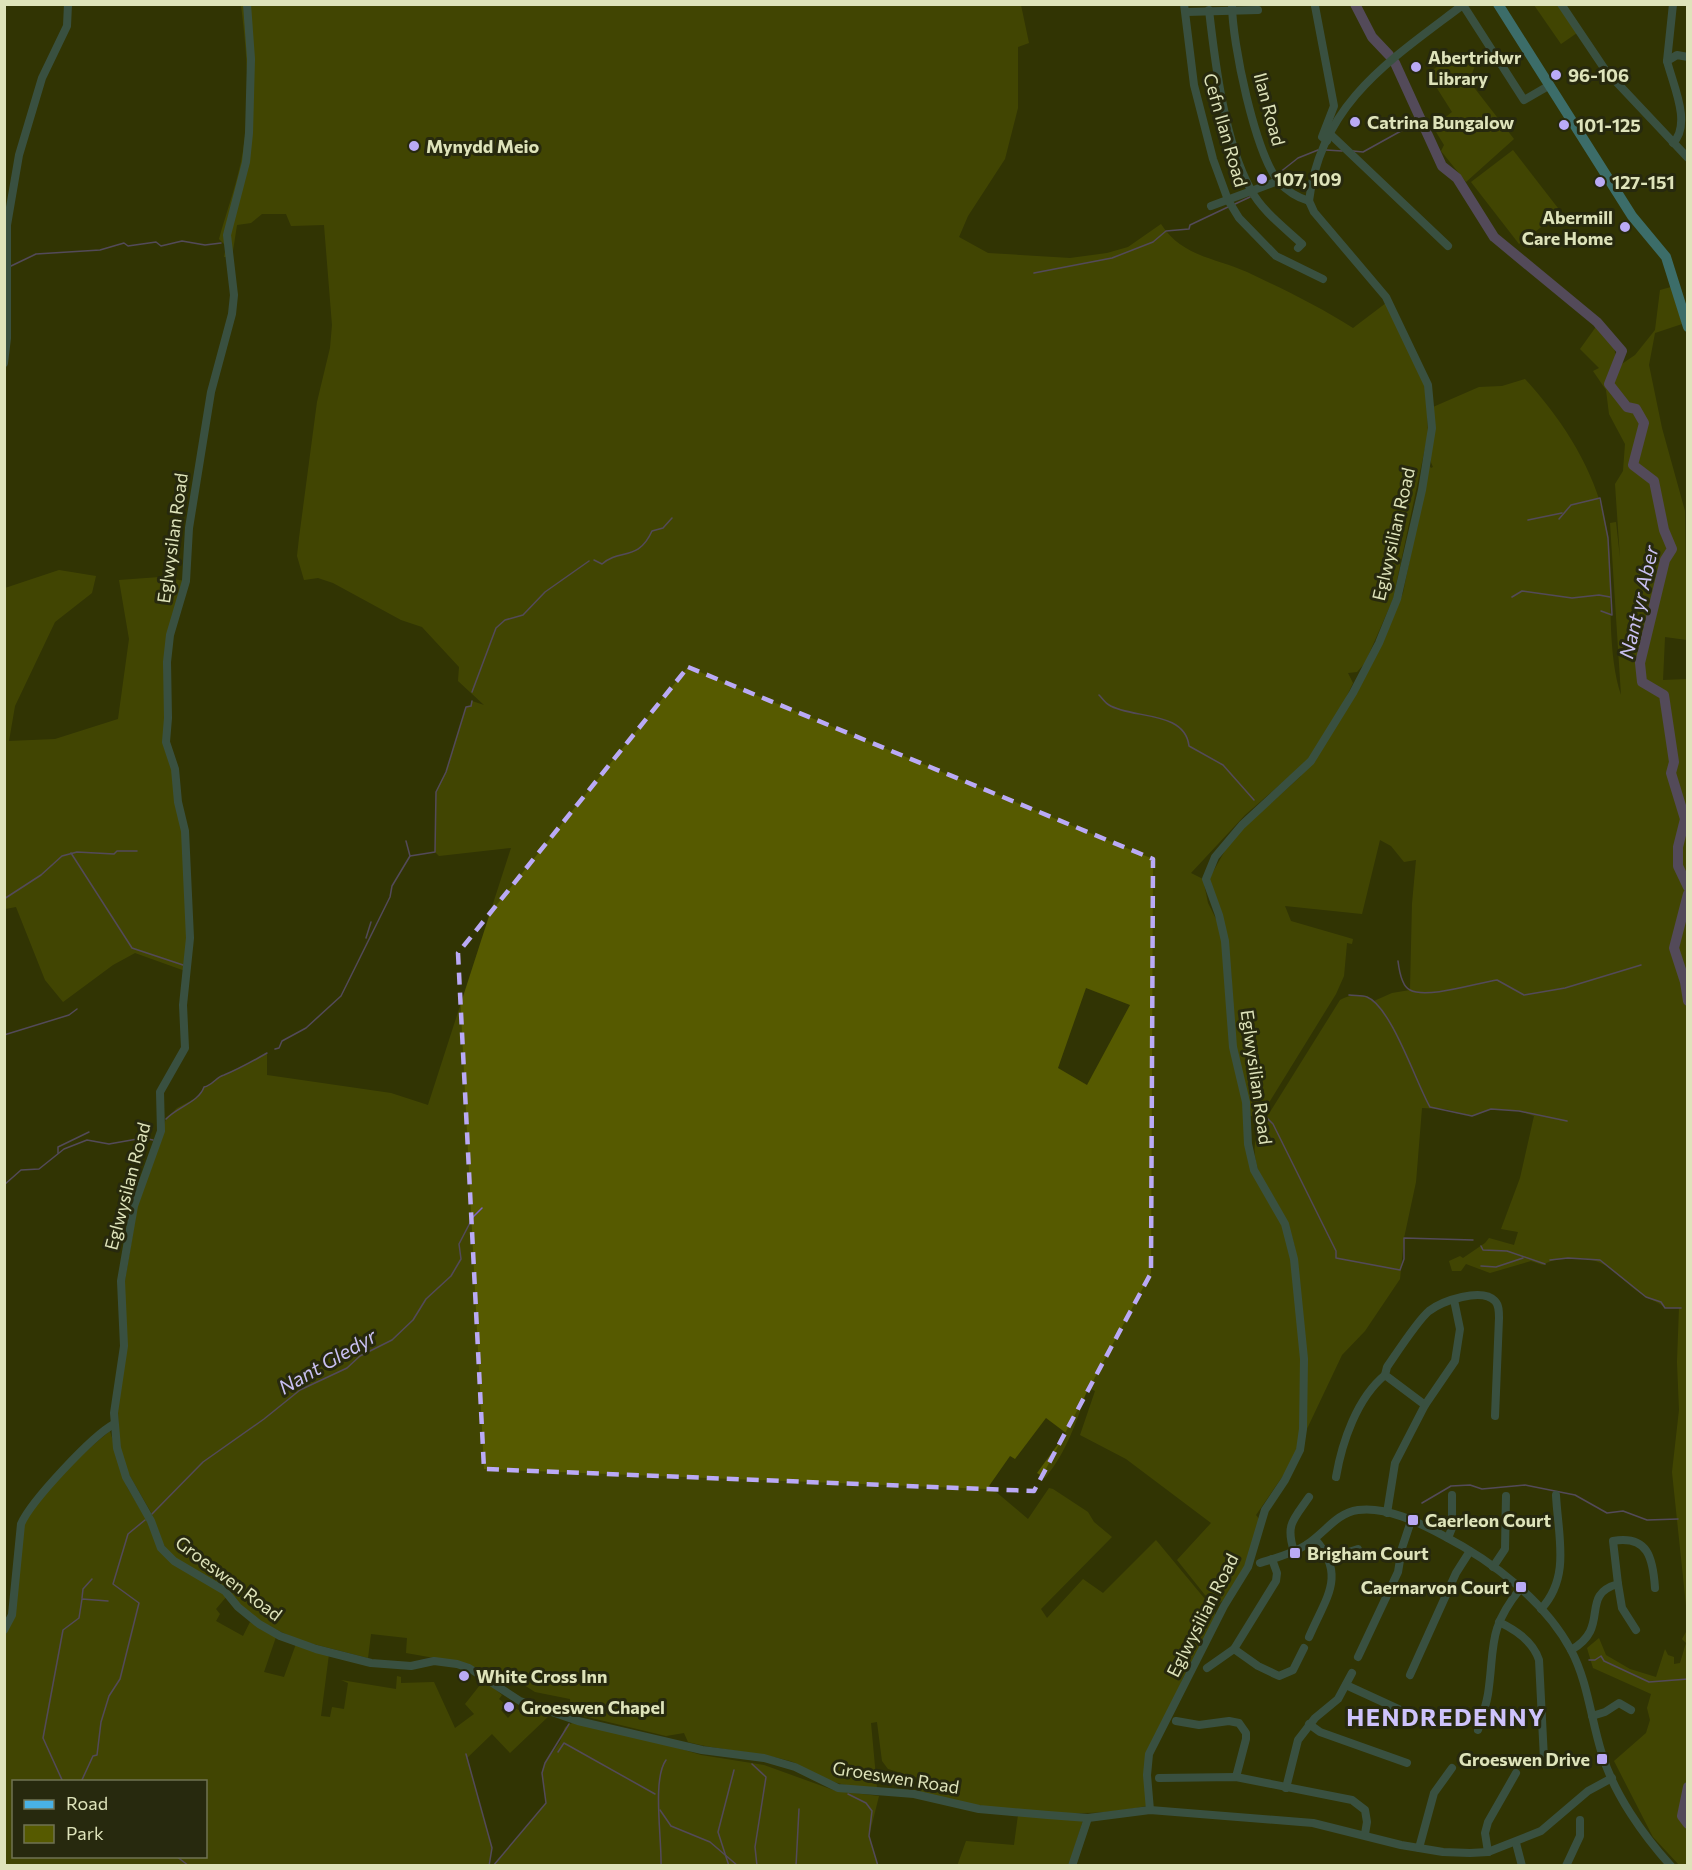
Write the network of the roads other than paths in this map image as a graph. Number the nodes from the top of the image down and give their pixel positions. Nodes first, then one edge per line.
1 (68, 4) edge
2 (247, 4) edge
3 (1498, 4) edge
4 (1561, 4) edge
5 (1673, 4) edge
6 (1463, 5) edge
7 (1315, 6) dead end
8 (1185, 8) edge
9 (1232, 8) edge
10 (1209, 10) junction
11 (1257, 10) dead end
12 (1688, 57) edge
13 (1668, 62) junction
14 (1550, 85) junction
15 (1329, 138) junction
16 (1673, 143) junction
17 (1688, 158) edge
18 (1278, 181) junction
19 (1251, 191) junction
20 (1228, 200) junction
21 (1309, 201) junction
22 (1211, 206) dead end
23 (1448, 246) dead end
24 (1298, 248) dead end
25 (1323, 279) dead end
26 (1687, 320) edge
27 (4, 363) edge
28 (1454, 1299) junction
29 (1385, 1375) junction
30 (1425, 1405) junction
31 (1495, 1416) dead end
32 (114, 1424) junction
33 (1336, 1477) dead end
34 (1452, 1495) dead end
35 (1556, 1495) dead end
36 (1506, 1496) dead end
37 (1309, 1497) dead end
38 (1387, 1513) junction
39 (1411, 1521) junction
40 (1448, 1538) junction
41 (1315, 1539) junction
42 (1358, 1548) dead end
43 (1294, 1551) junction
44 (1470, 1551) junction
45 (1330, 1558) junction
46 (1272, 1559) junction
47 (1260, 1563) dead end
48 (1493, 1568) junction
49 (1618, 1584) junction
50 (1655, 1588) dead end
51 (1520, 1589) junction
52 (1541, 1609) junction
53 (1499, 1622) junction
54 (4, 1630) edge
55 (1636, 1630) dead end
56 (1309, 1637) dead end
57 (1304, 1648) dead end
58 (1234, 1649) junction
59 (1571, 1650) junction
60 (1358, 1657) dead end
61 (1208, 1668) dead end
62 (1352, 1673) dead end
63 (1410, 1675) dead end
64 (1346, 1685) junction
65 (1631, 1710) dead end
66 (1592, 1716) junction
67 (1420, 1719) dead end
68 (1176, 1721) dead end
69 (1309, 1724) junction
70 (1478, 1730) dead end
71 (1544, 1759) dead end
72 (1407, 1763) dead end
73 (1452, 1768) dead end
74 (1516, 1773) dead end
75 (1236, 1777) junction
76 (1159, 1778) dead end
77 (1612, 1778) junction
78 (1286, 1788) junction
79 (1150, 1810) junction
80 (1088, 1818) junction
81 (1580, 1820) dead end
82 (1365, 1834) junction
83 (1516, 1842) junction
84 (1419, 1848) junction
85 (1488, 1852) junction
86 (1568, 1865) edge
87 (1072, 1866) edge
88 (1522, 1866) edge
89 (1671, 1866) edge

1 - 27 street
2 - 32 street, Eglwysilan Road
3 - 14 main road
4 - 16 street
5 - 13 street
6 - 14 street
6 - 15 street
7 - 15 street
8 - 10 street
8 - 20 street, Cefn Ilan Road
9 - 10 street
9 - 11 street
9 - 18 street, Ilan Road
10 - 19 street
12 - 13 street
13 - 16 street
14 - 26 main road
15 - 21 street
15 - 23 street
16 - 17 street
18 - 19 street
18 - 21 street, Ilan Road
19 - 20 street
19 - 24 street
20 - 22 street
20 - 25 street, Cefn Ilan Road
21 - 79 street, Eglwysilian Road
28 - 29 street
28 - 30 street
28 - 31 street
29 - 30 street
29 - 33 street
30 - 38 street
32 - 54 street
32 - 80 street, Groeswen Road
34 - 40 street
35 - 52 street
36 - 48 street
37 - 43 street
38 - 39 street
38 - 41 street
39 - 40 street
39 - 60 street
40 - 44 street
41 - 43 street
41 - 45 street
42 - 45 street
43 - 46 street
44 - 48 street
44 - 63 street
45 - 56 street
46 - 47 street
46 - 58 street
48 - 51 street
49 - 50 street
49 - 55 street
49 - 59 street
51 - 52 street
51 - 53 street
52 - 59 street
53 - 70 street
53 - 71 street
57 - 58 street
58 - 61 street
59 - 66 street
62 - 64 street
64 - 67 street
64 - 69 street
65 - 66 street
66 - 77 street
68 - 75 street
69 - 72 street
69 - 78 street
73 - 84 street
74 - 85 street
75 - 76 street
75 - 78 street
77 - 83 street
77 - 89 street
78 - 82 street
79 - 80 street, Groeswen Road
79 - 82 street, Groeswen Road
80 - 87 street
81 - 86 street
82 - 84 street, Groeswen Road
83 - 85 street
83 - 88 street
84 - 85 street

